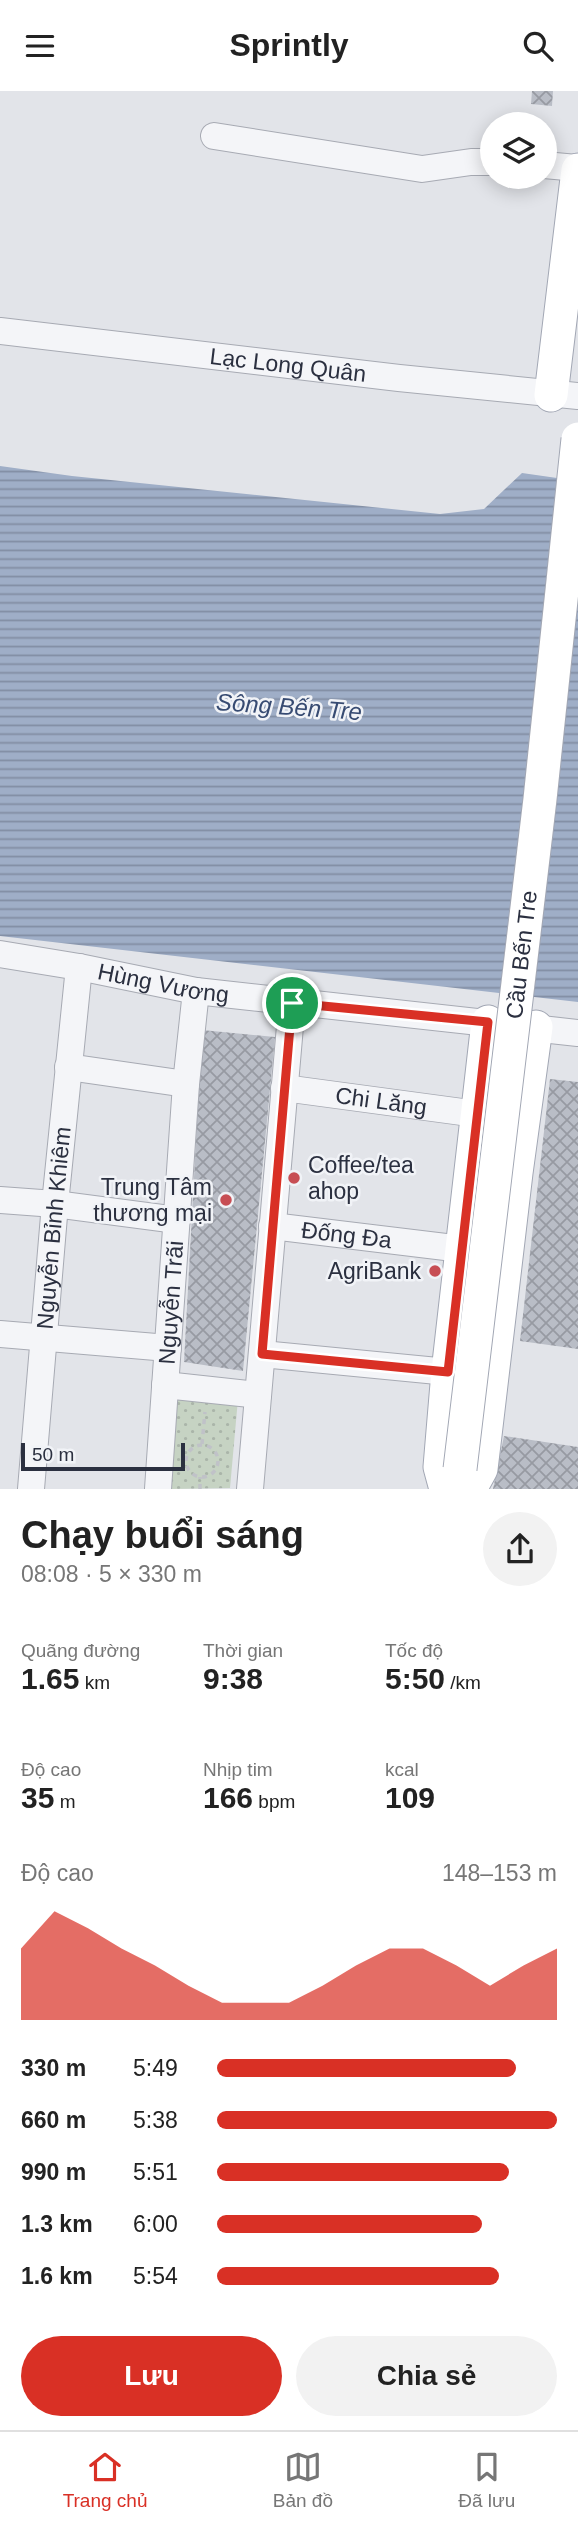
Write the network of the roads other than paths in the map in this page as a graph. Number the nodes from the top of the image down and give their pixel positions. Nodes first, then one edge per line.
1 (214, 136) dead end
2 (480, 162) edge
3 (557, 167) edge
4 (578, 169) edge
5 (0, 331) edge
6 (565, 395) edge
7 (578, 439) edge
8 (0, 954) edge
9 (79, 967) junction
10 (196, 991) junction
11 (292, 1003) junction
12 (488, 1022) junction
13 (536, 1027) junction
14 (578, 1033) edge
15 (68, 1067) junction
16 (186, 1084) junction
17 (285, 1088) junction
18 (477, 1114) junction
19 (0, 1200) edge
20 (55, 1204) junction
21 (177, 1220) junction
22 (272, 1226) junction
23 (462, 1248) junction
24 (0, 1334) edge
25 (44, 1338) junction
26 (168, 1348) junction
27 (262, 1354) junction
28 (448, 1372) junction
29 (165, 1385) junction
30 (258, 1395) junction
31 (458, 1484) edge
32 (31, 1489) edge
33 (158, 1489) edge
34 (250, 1489) edge

1 - 2 street
3 - 4 street
4 - 6 main road
5 - 6 street, Lạc Long Quân
7 - 31 main road, Cầu Bến Tre, bridge
8 - 9 street, Hùng Vương
9 - 10 street, Hùng Vương
9 - 15 street, Nguyễn Bỉnh Khiêm
10 - 11 street, Hùng Vương
10 - 16 street, Nguyễn Trãi
11 - 12 street, Hùng Vương
11 - 17 street
12 - 13 street, Hùng Vương
12 - 18 main road
13 - 14 street, Hùng Vương
13 - 31 main road
15 - 16 street
15 - 20 street, Nguyễn Bỉnh Khiêm
16 - 21 street, Nguyễn Trãi
17 - 18 street, Chi Lăng
17 - 22 street
18 - 23 main road
19 - 20 street
20 - 21 street
20 - 25 street, Nguyễn Bỉnh Khiêm
21 - 26 street, Nguyễn Trãi
22 - 23 street, Đống Đa
22 - 27 street
23 - 28 main road
24 - 25 street
25 - 26 street
25 - 32 street, Nguyễn Bỉnh Khiêm
26 - 29 street, Nguyễn Trãi
27 - 28 street
27 - 30 street
28 - 31 main road
29 - 30 street
29 - 33 street, Nguyễn Trãi
30 - 34 street

